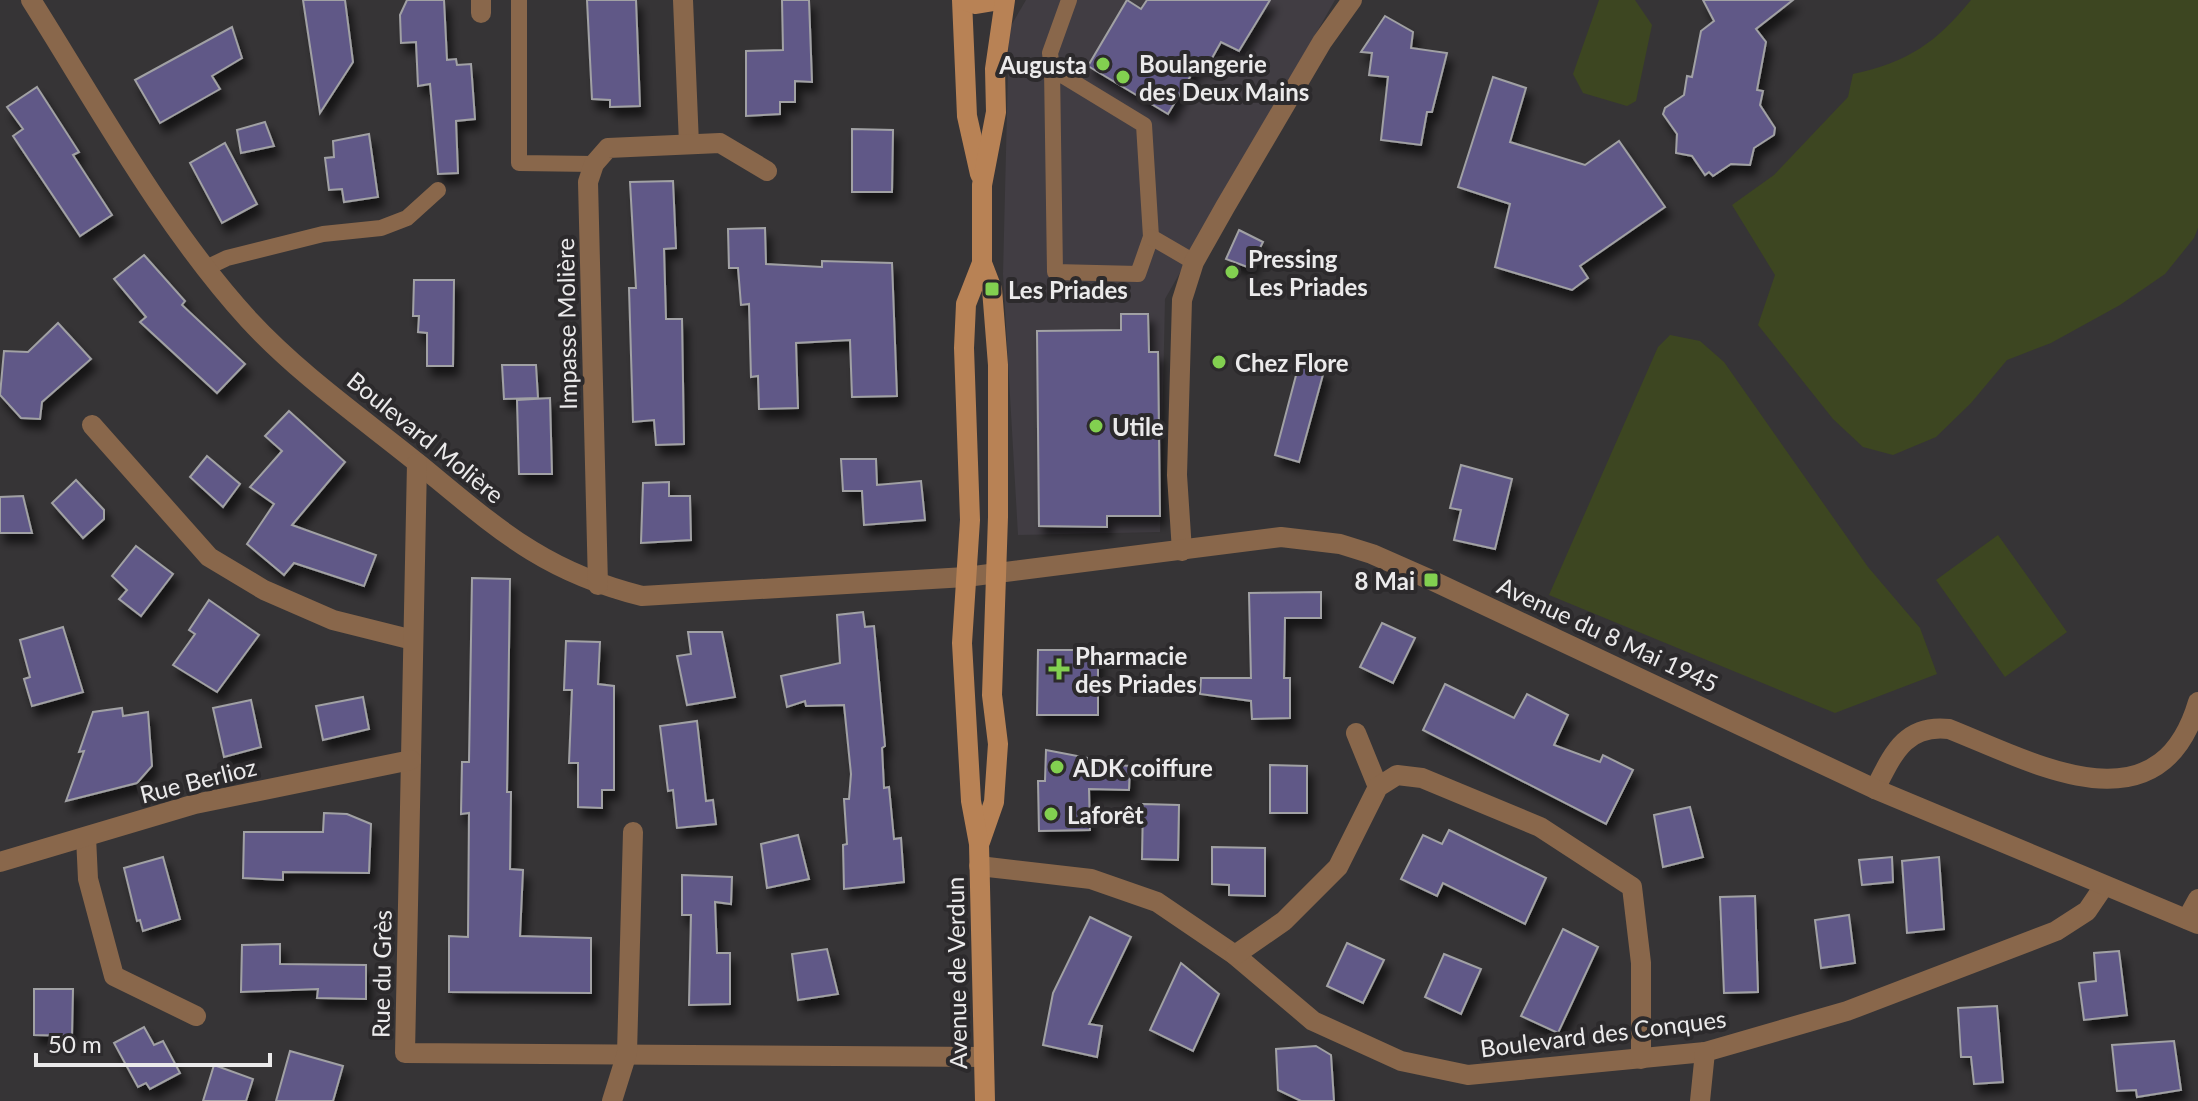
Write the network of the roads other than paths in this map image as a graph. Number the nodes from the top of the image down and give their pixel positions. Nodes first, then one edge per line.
1 (31, 0) edge
2 (519, 0) edge
3 (683, 0) edge
4 (964, 0) edge
5 (1002, 0) edge
6 (1069, 0) edge
7 (1352, 0) edge
8 (1052, 69) junction
9 (689, 144) junction
10 (594, 164) junction
11 (767, 171) dead end
12 (982, 185) junction
13 (438, 190) dead end
14 (1151, 237) junction
15 (1194, 262) junction
16 (982, 263) junction
17 (206, 268) junction
18 (92, 425) dead end
19 (417, 463) junction
20 (1182, 551) junction
21 (995, 575) junction
22 (966, 577) junction
23 (598, 585) junction
24 (413, 640) junction
25 (2198, 702) edge
26 (1356, 733) dead end
27 (411, 760) junction
28 (1378, 787) junction
29 (1875, 789) junction
30 (633, 832) dead end
31 (86, 837) junction
32 (979, 844) junction
33 (0, 862) edge
34 (979, 866) junction
35 (2104, 886) junction
36 (2198, 899) edge
37 (2192, 922) edge
38 (1235, 955) junction
39 (196, 1016) dead end
40 (1705, 1052) junction
41 (627, 1053) junction
42 (984, 1057) junction
43 (1641, 1059) junction
44 (612, 1101) edge
45 (985, 1101) edge
46 (1700, 1101) edge

1 - 17 street, Boulevard Molière
2 - 10 lane
3 - 9 street
4 - 5 main road
4 - 12 main road
5 - 12 main road
6 - 8 lane
7 - 15 street
8 - 14 lane
8 - 14 lane
9 - 10 street
9 - 11 street
10 - 23 street, Impasse Molière
12 - 16 main road
13 - 17 lane
14 - 15 lane
15 - 20 street
16 - 21 main road
16 - 22 main road
17 - 19 street, Boulevard Molière
18 - 24 street
19 - 23 street, Boulevard Molière
19 - 24 street, Rue du Grès
20 - 21 street, Avenue du 8 Mai 1945
20 - 29 street, Avenue du 8 Mai 1945
21 - 22 street, Avenue du 8 Mai 1945
21 - 32 main road
22 - 23 street, Boulevard Molière
22 - 32 main road
24 - 27 street, Rue du Grès
25 - 29 street
26 - 28 street
27 - 31 street, Rue Berlioz
27 - 41 street, Rue du Grès
28 - 38 street
28 - 43 street
29 - 35 street, Avenue du 8 Mai 1945
30 - 41 street
31 - 33 street, Rue Berlioz
31 - 39 street
32 - 34 main road, Avenue de Verdun
34 - 38 street, Boulevard des Conques
34 - 42 main road, Avenue de Verdun
35 - 37 street, Avenue du 8 Mai 1945
35 - 40 street, Boulevard des Conques
36 - 37 street
38 - 43 street, Boulevard des Conques
40 - 43 street, Boulevard des Conques
40 - 46 street
41 - 42 street, Rue du Grès
41 - 44 street
42 - 45 main road, Avenue de Verdun

